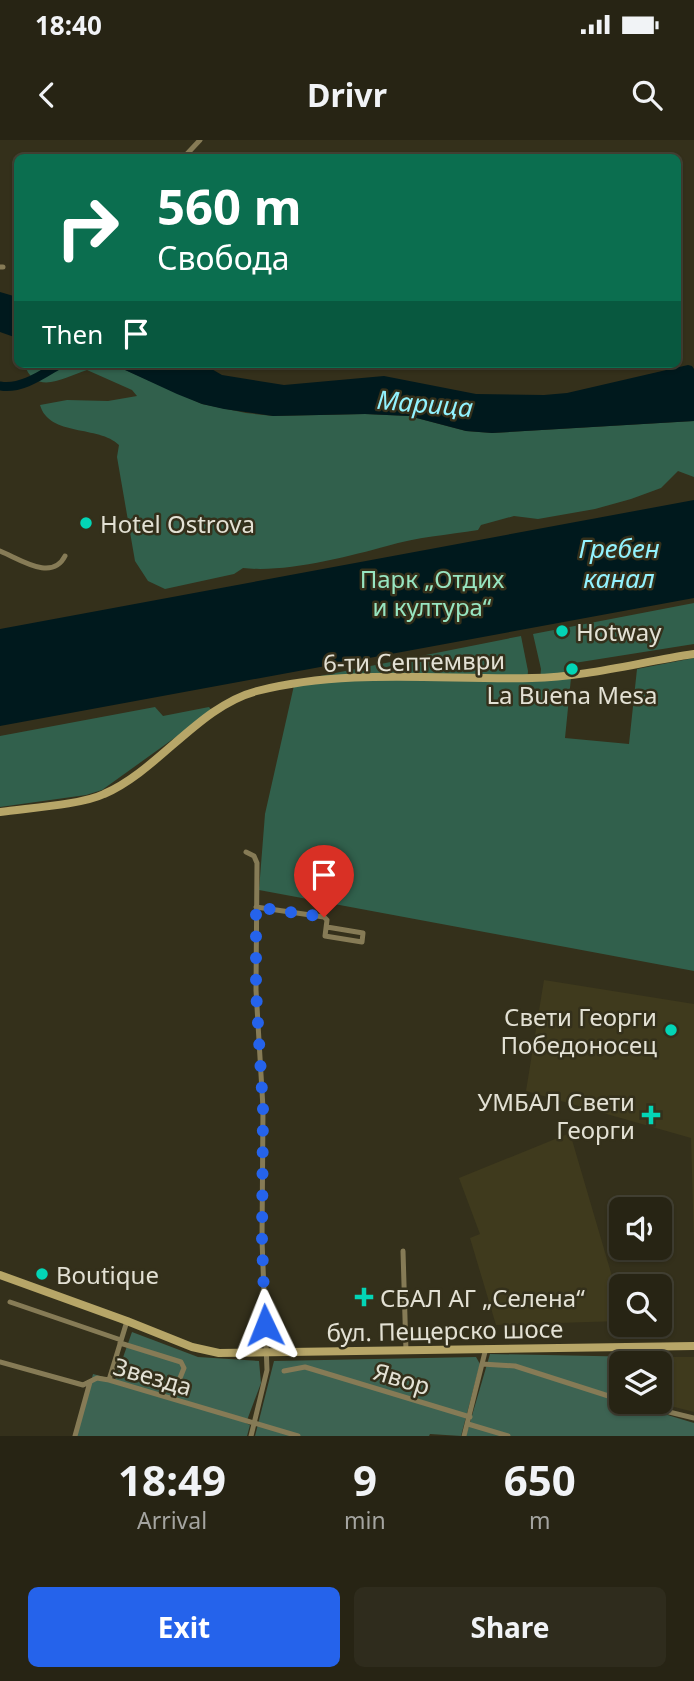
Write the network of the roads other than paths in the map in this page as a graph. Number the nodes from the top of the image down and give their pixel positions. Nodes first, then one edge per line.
1 (200, 140) edge
2 (187, 154) edge
3 (0, 551) edge
4 (65, 556) dead end
5 (694, 654) edge
6 (0, 812) edge
7 (246, 852) dead end
8 (256, 907) junction
9 (327, 927) junction
10 (403, 1251) dead end
11 (0, 1275) edge
12 (10, 1302) dead end
13 (127, 1321) junction
14 (120, 1342) junction
15 (694, 1346) edge
16 (486, 1348) junction
17 (406, 1350) junction
18 (265, 1352) junction
19 (0, 1362) edge
20 (482, 1364) junction
21 (284, 1371) dead end
22 (108, 1380) junction
23 (90, 1381) junction
24 (178, 1383) dead end
25 (609, 1396) edge
26 (672, 1413) edge
27 (470, 1417) junction
28 (694, 1419) edge
29 (254, 1423) junction
30 (468, 1424) junction
31 (75, 1436) edge
32 (251, 1436) edge
33 (298, 1436) edge
34 (464, 1436) edge
35 (508, 1436) edge

1 - 2 street
3 - 4 street
5 - 6 street, 6-ти Септември
7 - 8 street
8 - 9 street
8 - 18 street
9 - 9 street
10 - 17 street
11 - 13 street, бул. Пещерско шосе
12 - 14 street
13 - 14 street
13 - 18 street, бул. Пещерско шосе
14 - 22 street
14 - 24 street
15 - 16 street, бул. Пещерско шосе
16 - 17 street, бул. Пещерско шосе
16 - 20 street
17 - 18 street, бул. Пещерско шосе
18 - 29 street
19 - 23 street, Звезда
20 - 25 street
20 - 27 street
21 - 27 street, Явор
22 - 23 street, Звезда
22 - 29 street, Звезда
23 - 31 street
26 - 28 street
27 - 30 street
29 - 32 street
29 - 33 street, Звезда
30 - 34 street
30 - 35 street

